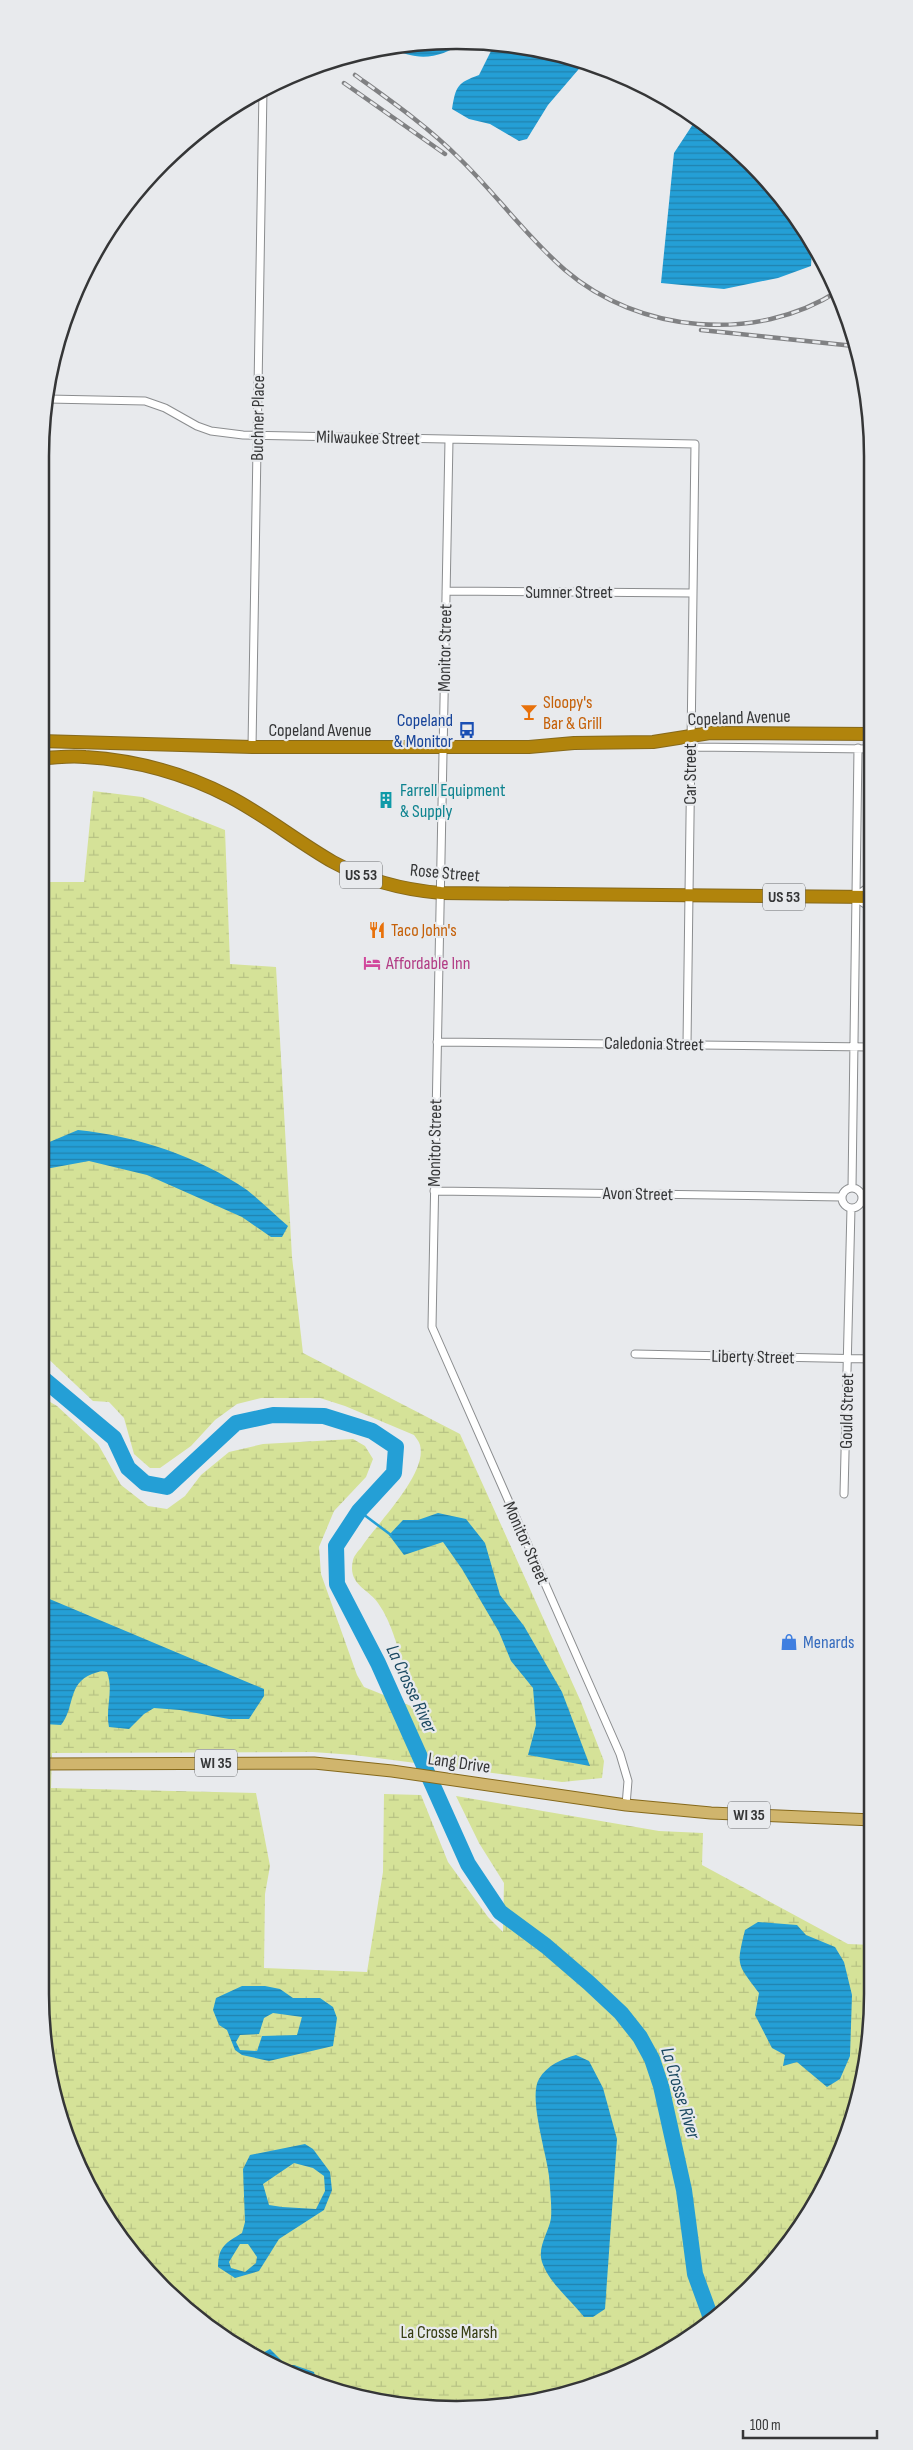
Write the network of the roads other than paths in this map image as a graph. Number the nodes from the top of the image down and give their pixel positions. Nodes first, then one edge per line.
1 (263, 98) edge
2 (53, 399) edge
3 (258, 436) junction
4 (449, 440) junction
5 (695, 444) joint
6 (446, 592) junction
7 (692, 593) junction
8 (864, 734) edge
9 (49, 741) edge
10 (690, 741) junction
11 (252, 747) junction
12 (444, 747) junction
13 (858, 748) junction
14 (864, 748) edge
15 (49, 758) edge
16 (864, 847) edge
17 (441, 893) junction
18 (689, 896) junction
19 (864, 897) edge
20 (864, 929) edge
21 (437, 1042) junction
22 (687, 1044) junction
23 (853, 1047) junction
24 (864, 1047) edge
25 (852, 1188) junction
26 (434, 1191) junction
27 (842, 1198) junction
28 (862, 1198) joint
29 (851, 1208) junction
30 (635, 1354) dead end
31 (848, 1359) junction
32 (864, 1359) edge
33 (844, 1494) dead end
34 (49, 1764) edge
35 (626, 1805) junction
36 (864, 1820) edge

1 - 3 street, Buchner Place
2 - 3 street, Milwaukee Street
3 - 4 street, Milwaukee Street
3 - 11 street, Buchner Place
4 - 5 street, Milwaukee Street
4 - 6 street, Monitor Street
5 - 7 street, Car Street
6 - 7 street, Sumner Street
6 - 12 street, Monitor Street
7 - 10 street, Car Street
8 - 10 highway, Copeland Avenue
9 - 11 highway, Copeland Avenue
10 - 12 highway, Copeland Avenue
10 - 13 street
10 - 18 street, Car Street
11 - 12 highway, Copeland Avenue
12 - 17 street, Monitor Street
13 - 14 street
13 - 16 street
15 - 17 highway, Rose Street / US 53
17 - 18 highway, Rose Street / US 53
17 - 21 street, Monitor Street
18 - 19 highway, Rose Street / US 53
18 - 22 street, Car Street
20 - 23 street
21 - 22 street, Caledonia Street
21 - 26 street, Monitor Street
22 - 23 street, Caledonia Street
23 - 24 street, Caledonia Street
23 - 25 street
25 - 27 street
25 - 28 street
26 - 27 street, Avon Street
26 - 35 street, Monitor Street
27 - 29 street
28 - 29 street
29 - 31 street, Gould Street
30 - 31 street, Liberty Street
31 - 32 street, Liberty Street
31 - 33 street, Gould Street
34 - 35 main road, Lang Drive / WI 35
35 - 36 main road, Lang Drive / WI 35

